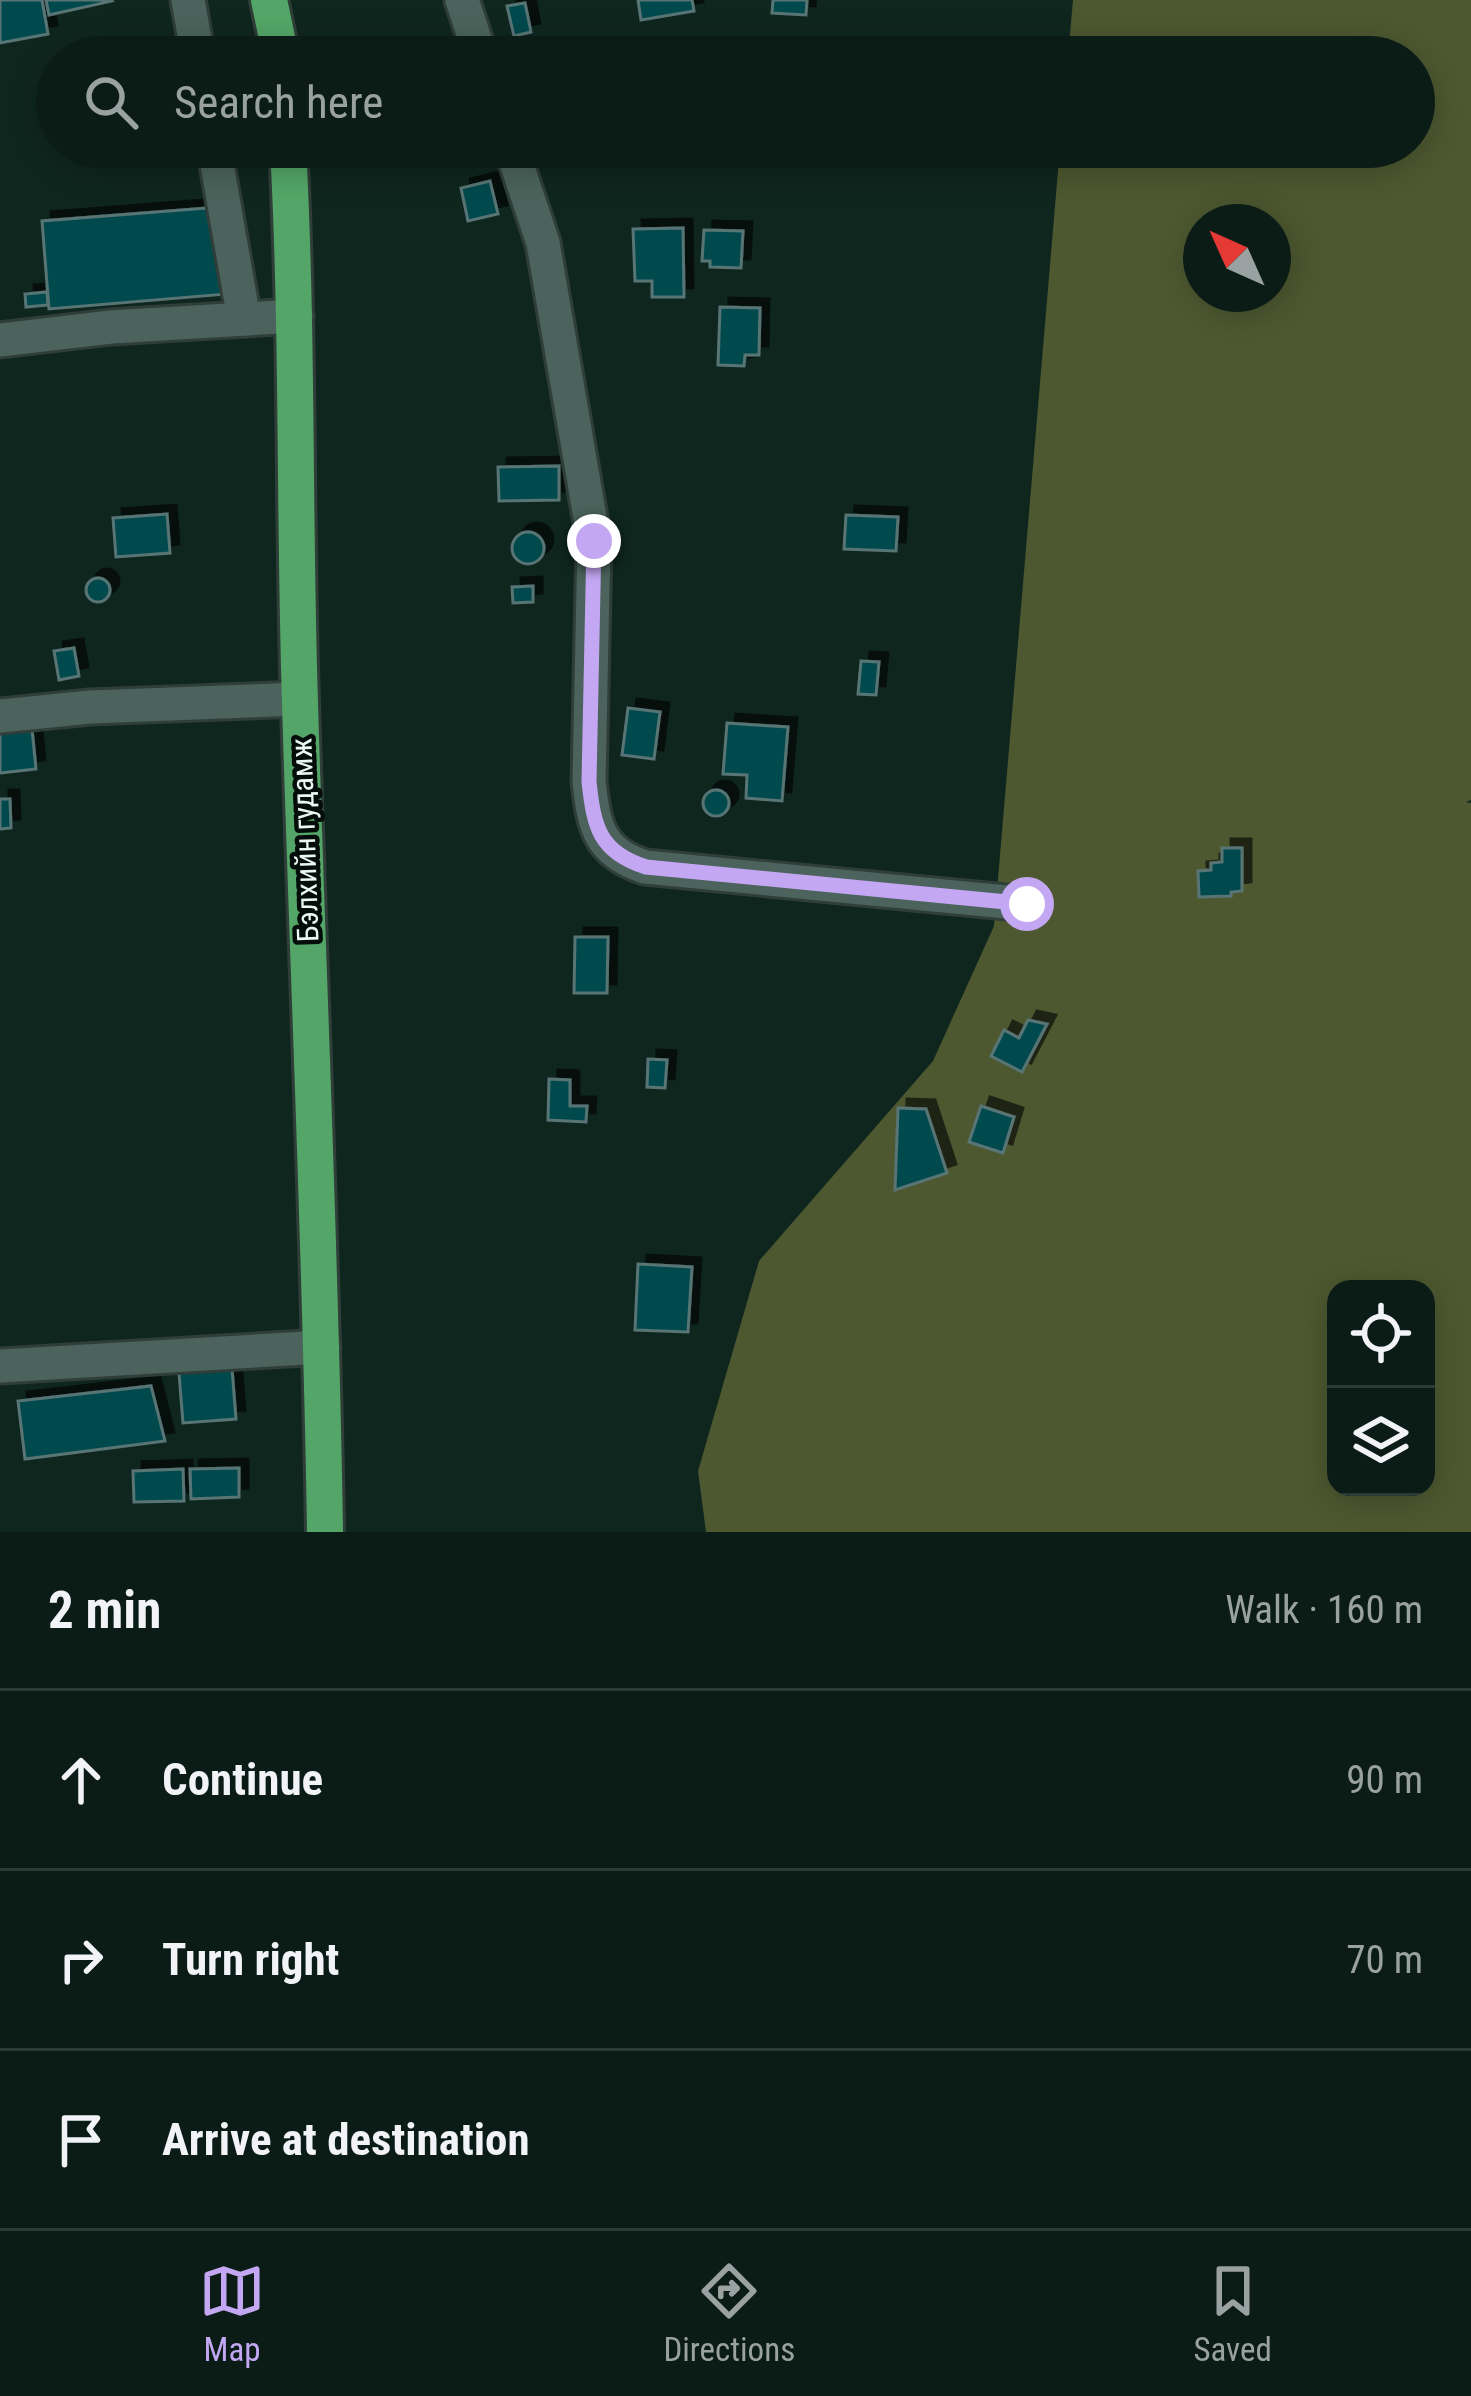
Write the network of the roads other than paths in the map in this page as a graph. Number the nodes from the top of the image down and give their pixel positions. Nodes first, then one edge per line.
1 (188, 0) edge
2 (268, 0) edge
3 (462, 0) edge
4 (194, 36) edge
5 (276, 36) edge
6 (474, 36) edge
7 (218, 168) edge
8 (289, 168) edge
9 (518, 168) edge
10 (296, 316) junction
11 (244, 319) junction
12 (0, 340) edge
13 (299, 699) junction
14 (0, 716) edge
15 (1027, 904) dead end
16 (322, 1347) junction
17 (0, 1366) edge
18 (325, 1532) edge

1 - 4 street
2 - 5 main road
3 - 6 street
7 - 11 street
8 - 10 main road, Бэлхийн гудамж
9 - 15 street
10 - 11 street
10 - 13 main road, Бэлхийн гудамж
11 - 12 street
13 - 14 street
13 - 16 main road, Бэлхийн гудамж
16 - 17 street
16 - 18 main road, Бэлхийн гудамж

